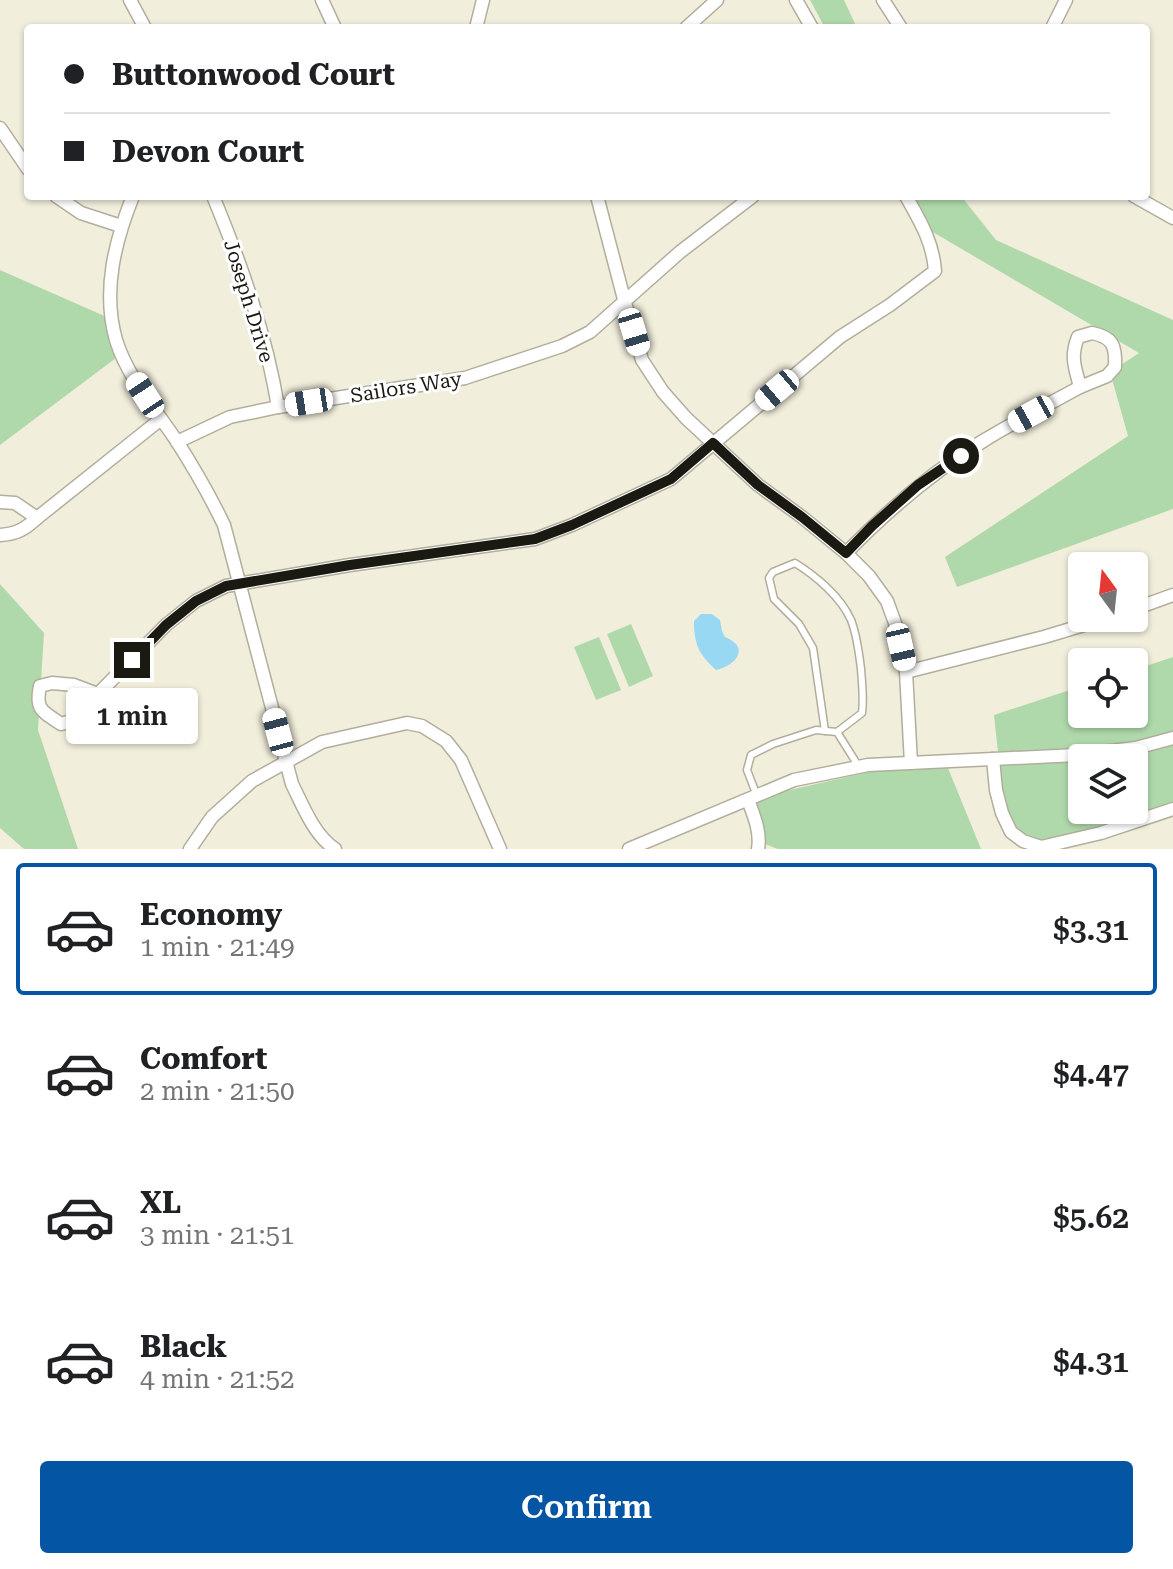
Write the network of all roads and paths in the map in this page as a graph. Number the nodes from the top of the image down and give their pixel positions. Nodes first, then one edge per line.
1 (130, 0) edge
2 (322, 0) edge
3 (483, 0) edge
4 (717, 0) edge
5 (796, 0) edge
6 (883, 0) edge
7 (1066, 0) edge
8 (143, 24) edge
9 (333, 24) edge
10 (477, 24) edge
11 (690, 24) edge
12 (810, 24) edge
13 (898, 24) edge
14 (1054, 24) edge
15 (0, 128) edge
16 (24, 163) edge
17 (62, 200) edge
18 (131, 200) edge
19 (215, 200) edge
20 (598, 200) edge
21 (748, 200) edge
22 (908, 200) edge
23 (1141, 200) edge
24 (1173, 218) edge
25 (121, 226) junction
26 (625, 303) junction
27 (1080, 387) junction
28 (278, 407) junction
29 (161, 419) junction
30 (177, 442) junction
31 (713, 443) junction
32 (0, 502) edge
33 (37, 518) junction
34 (0, 535) edge
35 (846, 553) junction
36 (239, 583) junction
37 (1173, 595) edge
38 (1148, 604) edge
39 (1068, 630) edge
40 (906, 672) junction
41 (98, 694) junction
42 (825, 731) junction
43 (837, 732) junction
44 (1173, 738) edge
45 (993, 759) junction
46 (286, 762) junction
47 (911, 763) junction
48 (859, 767) junction
49 (752, 798) junction
50 (1173, 809) edge
51 (190, 849) edge
52 (335, 849) edge
53 (500, 849) edge
54 (629, 849) edge
55 (758, 849) edge

1 - 8 street
2 - 9 street
3 - 10 street
4 - 11 street
5 - 12 street
6 - 13 street
7 - 14 street
15 - 16 street
17 - 25 street
18 - 25 street
19 - 28 street, Joseph Drive
20 - 26 street
21 - 26 street, Sailors Way
22 - 31 street
23 - 24 street
25 - 29 street
26 - 28 street, Sailors Way
26 - 31 street
27 - 27 street
27 - 35 street
28 - 30 street, Sailors Way
29 - 30 street
29 - 33 street
30 - 36 street
31 - 35 street
31 - 36 street
32 - 33 street
33 - 34 street
35 - 40 street
36 - 41 street
36 - 46 street
37 - 38 street
39 - 40 street
40 - 47 street
41 - 41 street
42 - 43 lane
42 - 43 lane
42 - 49 lane
43 - 48 lane
44 - 45 street
45 - 47 street
45 - 50 street
46 - 51 street
46 - 52 street
46 - 53 street
47 - 48 street
48 - 49 street
49 - 54 street
49 - 55 street

